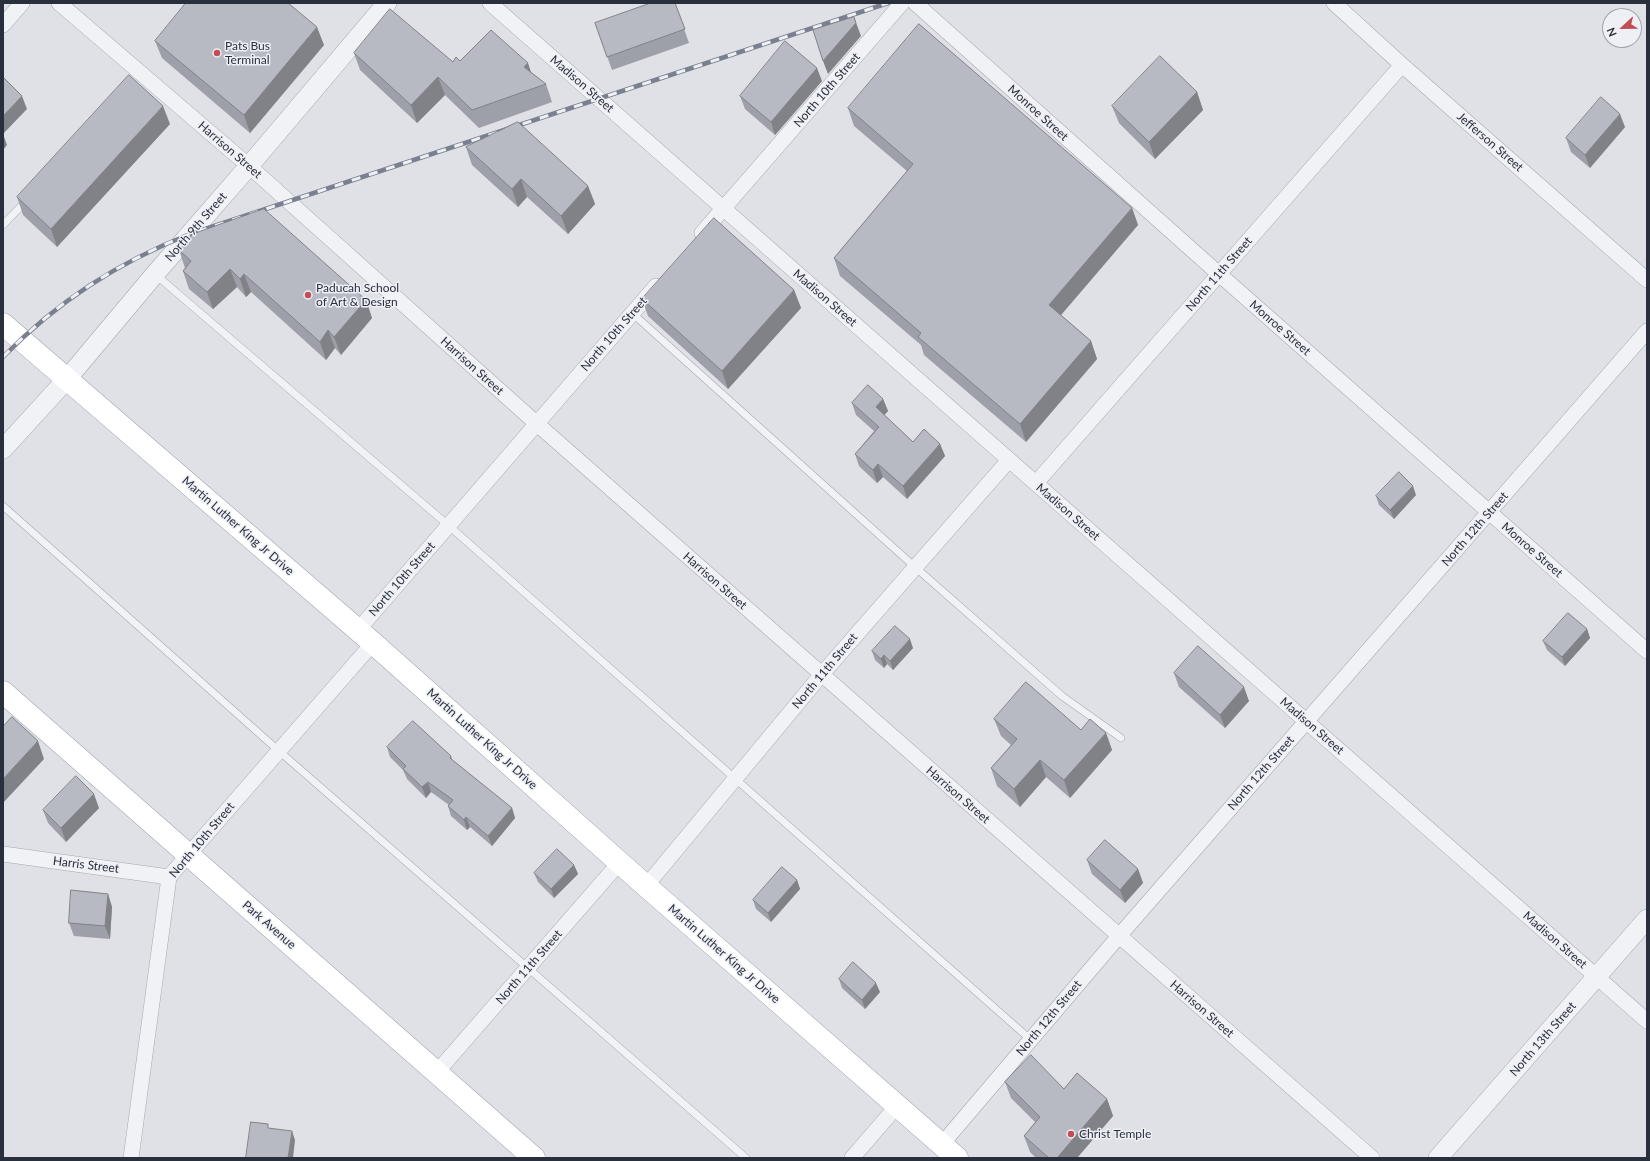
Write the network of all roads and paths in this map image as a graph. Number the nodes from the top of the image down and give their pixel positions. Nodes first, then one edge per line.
1 (22, 3) edge
2 (58, 3) edge
3 (387, 3) edge
4 (490, 3) edge
5 (902, 3) edge
6 (915, 3) edge
7 (1334, 3) edge
8 (3, 25) edge
9 (1402, 65) junction
10 (249, 166) junction
11 (30, 197) edge
12 (724, 209) junction
13 (3, 225) edge
14 (693, 244) edge
15 (668, 273) edge
16 (155, 274) junction
17 (1219, 274) junction
18 (1647, 280) edge
19 (632, 313) junction
20 (3, 324) edge
21 (1647, 332) edge
22 (67, 380) junction
23 (536, 423) junction
24 (3, 449) edge
25 (1009, 460) junction
26 (1036, 483) junction
27 (3, 506) edge
28 (1489, 512) junction
29 (448, 525) junction
30 (915, 567) junction
31 (365, 636) junction
32 (1647, 651) edge
33 (822, 674) junction
34 (3, 692) edge
35 (1307, 721) junction
36 (1121, 738) dead end
37 (279, 751) junction
38 (735, 778) junction
39 (3, 854) edge
40 (188, 854) junction
41 (620, 862) junction
42 (169, 877) junction
43 (646, 886) junction
44 (1647, 919) edge
45 (1119, 936) junction
46 (529, 969) junction
47 (1597, 976) junction
48 (1647, 1020) edge
49 (1031, 1040) junction
50 (437, 1072) junction
51 (897, 1106) junction
52 (950, 1151) edge
53 (131, 1158) edge
54 (534, 1158) edge
55 (746, 1158) edge
56 (852, 1158) edge
57 (1372, 1158) edge
58 (1438, 1158) edge

1 - 8 street
2 - 10 street, Harrison Street
3 - 10 street, North 9th Street
4 - 12 street, Madison Street
5 - 12 street, North 10th Street
6 - 17 street, Monroe Street
7 - 9 street, Jefferson Street
9 - 17 street, North 11th Street
9 - 18 street, Jefferson Street
10 - 16 street, North 9th Street
10 - 23 street, Harrison Street
11 - 13 lane
12 - 14 street, North 10th Street
12 - 25 street, Madison Street
15 - 19 street, North 10th Street
16 - 22 street, North 9th Street
16 - 29 lane
17 - 26 street, North 11th Street
17 - 28 street, Monroe Street
19 - 23 street, North 10th Street
19 - 30 lane
20 - 22 main road, Martin Luther King Jr Drive
21 - 28 street, North 12th Street
22 - 24 street, North 9th Street
22 - 31 main road, Martin Luther King Jr Drive
23 - 29 street, North 10th Street
23 - 33 street, Harrison Street
25 - 26 street, Madison Street
25 - 30 street, North 11th Street
26 - 35 street, Madison Street
27 - 37 lane
28 - 32 street, Monroe Street
28 - 35 street, North 12th Street
29 - 31 street, North 10th Street
29 - 38 lane
30 - 33 street, North 11th Street
30 - 36 lane
31 - 37 street, North 10th Street
31 - 41 main road, Martin Luther King Jr Drive
33 - 38 street, North 11th Street
33 - 45 street, Harrison Street
34 - 40 main road, Park Avenue
35 - 45 street, North 12th Street
35 - 47 street, Madison Street
37 - 40 street, North 10th Street
37 - 46 lane
38 - 43 street, North 11th Street
38 - 49 lane
39 - 42 street, Harris Street
40 - 42 street, North 10th Street
40 - 50 main road, Park Avenue
41 - 43 main road, Martin Luther King Jr Drive
41 - 46 street, North 11th Street
42 - 53 street, North 10th Street
43 - 51 main road, Martin Luther King Jr Drive
44 - 47 street, North 13th Street
45 - 49 street, North 12th Street
45 - 57 street, Harrison Street
46 - 50 street, North 11th Street
46 - 55 lane
47 - 48 street, Madison Street
47 - 58 street, North 13th Street
49 - 52 street, North 12th Street
50 - 54 main road, Park Avenue
51 - 52 main road, Martin Luther King Jr Drive
51 - 56 street

